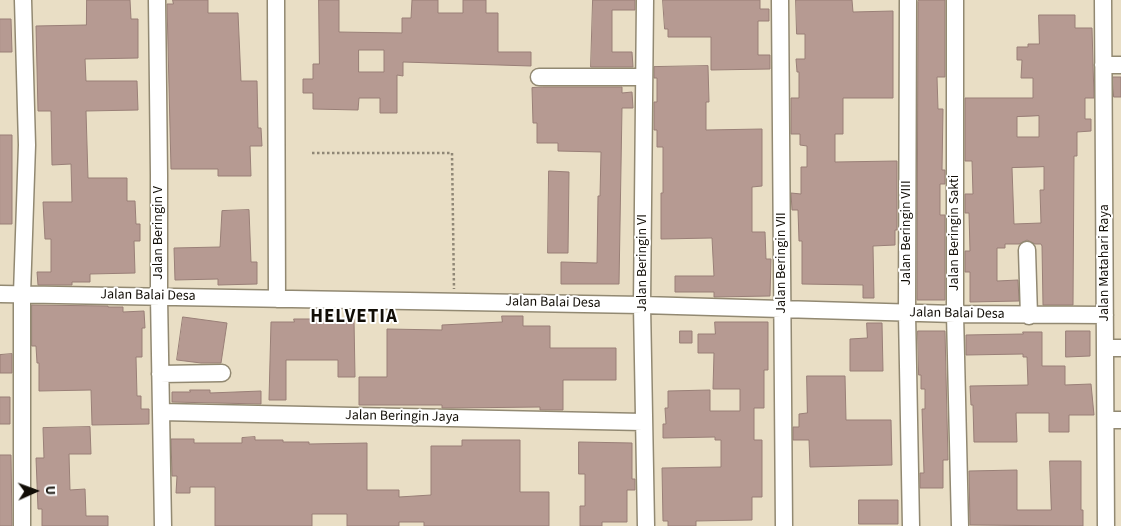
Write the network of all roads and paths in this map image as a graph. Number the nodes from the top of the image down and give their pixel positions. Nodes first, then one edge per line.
1 (23, 0) edge
2 (157, 0) edge
3 (276, 0) edge
4 (645, 0) edge
5 (780, 0) edge
6 (908, 0) edge
7 (955, 0) edge
8 (1103, 0) edge
9 (1103, 65) junction
10 (1121, 65) edge
11 (539, 77) dead end
12 (644, 77) junction
13 (312, 153) dead end
14 (1026, 250) dead end
15 (0, 294) edge
16 (22, 294) junction
17 (159, 297) junction
18 (277, 298) junction
19 (454, 302) junction
20 (642, 305) junction
21 (782, 309) junction
22 (907, 313) junction
23 (955, 314) junction
24 (1105, 315) junction
25 (1030, 316) junction
26 (1113, 348) edge
27 (222, 373) dead end
28 (160, 374) junction
29 (161, 412) junction
30 (1113, 420) edge
31 (644, 422) junction
32 (22, 526) edge
33 (163, 526) edge
34 (646, 526) edge
35 (784, 526) edge
36 (911, 526) edge
37 (960, 526) edge
38 (1106, 526) edge

1 - 16 street
2 - 17 street, Jalan Beringin V
3 - 18 street
4 - 12 street, Jalan Beringin VI
5 - 21 street, Jalan Beringin VII
6 - 22 street, Jalan Beringin VIII
7 - 23 street, Jalan Beringin Sakti
8 - 9 street, Jalan Matahari Raya
9 - 10 street
9 - 24 street, Jalan Matahari Raya
11 - 12 street
12 - 20 street, Jalan Beringin VI
13 - 19 path
14 - 25 street
15 - 16 street, Jalan Balai Desa
16 - 17 street, Jalan Balai Desa
16 - 32 street
17 - 18 street, Jalan Balai Desa
17 - 28 street, Jalan Beringin V
18 - 19 street, Jalan Balai Desa
19 - 20 street, Jalan Balai Desa
20 - 21 street, Jalan Balai Desa
20 - 31 street, Jalan Beringin VI
21 - 22 street, Jalan Balai Desa
21 - 35 street, Jalan Beringin VII
22 - 23 street, Jalan Balai Desa
22 - 36 street, Jalan Beringin VIII
23 - 25 street, Jalan Balai Desa
23 - 37 street, Jalan Beringin Sakti
24 - 25 street, Jalan Balai Desa
24 - 26 street, Jalan Matahari Raya
26 - 30 street, Jalan Matahari Raya
27 - 28 street
28 - 29 street, Jalan Beringin V
29 - 31 street, Jalan Beringin Jaya
29 - 33 street, Jalan Beringin V
30 - 38 street, Jalan Matahari Raya
31 - 34 street, Jalan Beringin VI

